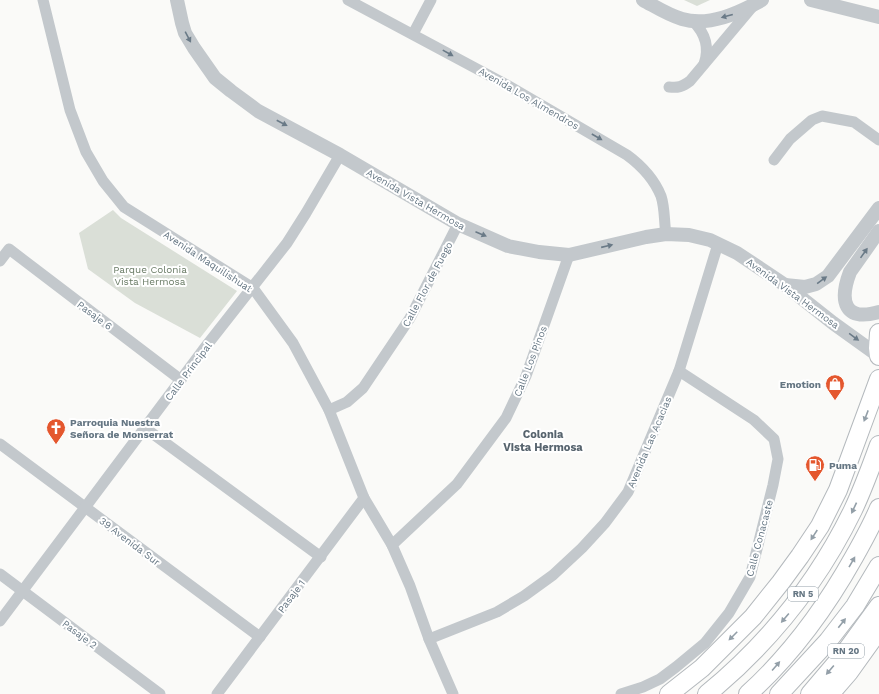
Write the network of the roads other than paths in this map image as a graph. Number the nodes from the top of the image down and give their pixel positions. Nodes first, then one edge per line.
1 (43, 0) edge
2 (177, 0) edge
3 (348, 0) edge
4 (431, 0) edge
5 (643, 0) edge
6 (811, 0) edge
7 (759, 2) edge
8 (879, 17) edge
9 (693, 21) junction
10 (413, 34) junction
11 (703, 67) junction
12 (669, 87) dead end
13 (879, 140) edge
14 (340, 155) junction
15 (774, 160) dead end
16 (879, 208) edge
17 (458, 224) junction
18 (879, 231) edge
19 (666, 234) junction
20 (718, 244) junction
21 (569, 255) junction
22 (0, 261) edge
23 (785, 285) junction
24 (253, 288) junction
25 (879, 312) edge
26 (879, 333) edge
27 (879, 356) edge
28 (679, 371) junction
29 (879, 379) edge
30 (181, 380) junction
31 (328, 410) junction
32 (145, 428) junction
33 (0, 444) edge
34 (879, 445) edge
35 (364, 498) junction
36 (85, 507) junction
37 (879, 508) edge
38 (392, 545) junction
39 (321, 557) junction
40 (879, 566) edge
41 (0, 574) edge
42 (22, 591) junction
43 (879, 606) edge
44 (0, 621) edge
45 (879, 630) edge
46 (260, 637) junction
47 (428, 639) junction
48 (160, 694) edge
49 (217, 694) edge
50 (453, 694) edge
51 (621, 694) edge
52 (669, 694) edge
53 (707, 694) edge
54 (748, 694) edge
55 (779, 694) edge
56 (810, 694) edge
57 (830, 694) edge

1 - 24 street, Avenida Maquilishuat
2 -> 14 street, Avenida Vista Hermosa
3 - 10 street, Avenida Los Almendros
4 - 10 street
5 - 9 street
6 - 8 street
7 -> 9 street
7 - 11 street
9 - 11 street
10 -> 19 street, Avenida Los Almendros
11 - 12 street
13 - 15 street
14 - 17 street, Avenida Vista Hermosa
14 - 24 street, Calle Principal
23 -> 16 street
17 -> 21 street, Avenida Vista Hermosa
17 - 31 street, Calle Flor de Fuego
25 -> 18 street
19 - 20 street, Avenida Vista Hermosa
21 -> 19 street, Avenida Vista Hermosa
20 - 23 street, Avenida Vista Hermosa
20 - 28 street, Avenida Las Acacias
21 - 38 street, Calle Los Pinos
22 - 30 street, Pasaje 6
23 -> 27 street, Avenida Vista Hermosa
24 - 30 street, Calle Principal
24 - 31 street, Avenida Maquilishuat
26 - 27 highway
28 - 47 street, Avenida Las Acacias
28 - 51 street, Calle Conacaste
29 -> 52 highway
30 - 32 street, Calle Principal
31 - 35 street, Avenida Maquilishuat
32 - 36 street, Calle Principal
32 - 39 street
33 - 36 street, 39 Avenida Sur
34 -> 53 highway, RN 5
35 - 38 street, Avenida Maquilishuat
35 - 39 street, Pasaje 1
36 - 42 street, Calle Principal
36 - 46 street, 39 Avenida Sur
54 -> 37 highway, RN 5
38 - 47 street, Avenida Maquilishuat
39 - 46 street, Pasaje 1
55 -> 40 highway
41 - 42 street, Pasaje 2
42 - 44 street, Calle Principal
42 - 48 street, Pasaje 2
43 -> 56 highway, RN 20
45 - 57 highway, RN 20
46 - 49 street, Pasaje 1
47 - 50 street

